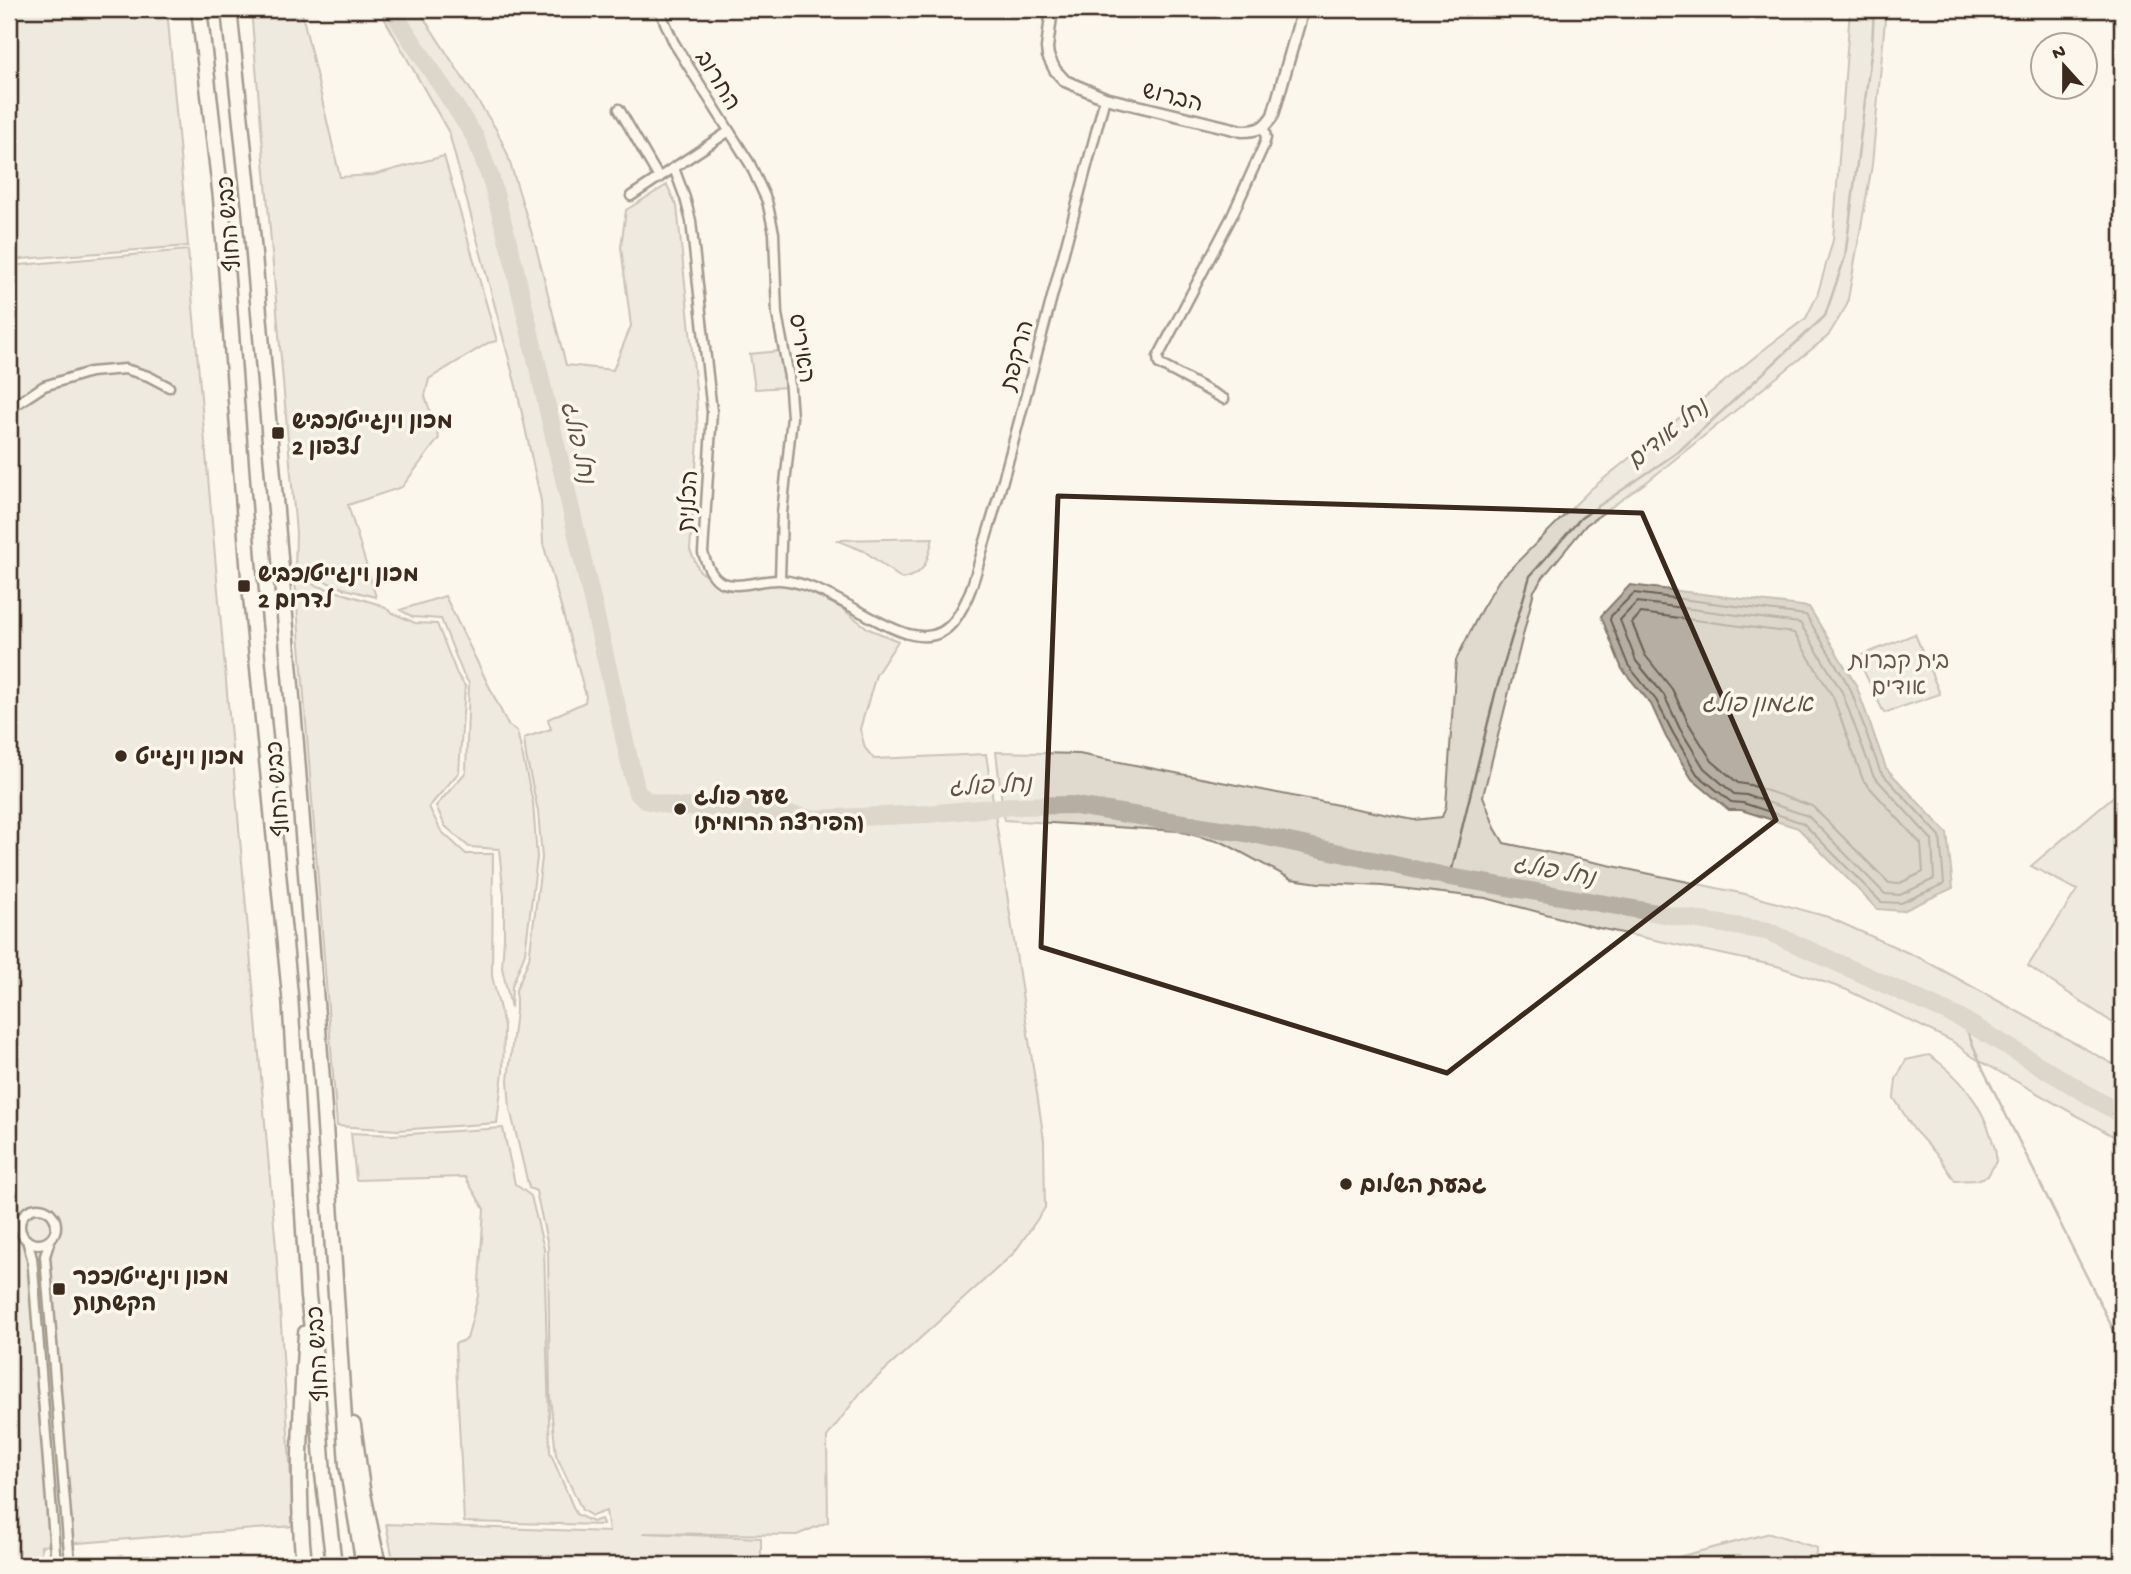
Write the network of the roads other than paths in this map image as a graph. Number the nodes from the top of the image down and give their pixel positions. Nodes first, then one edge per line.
1 (199, 9) edge
2 (229, 9) edge
3 (659, 9) edge
4 (1052, 9) edge
5 (1303, 9) edge
6 (1105, 98) junction
7 (619, 109) dead end
8 (1264, 127) junction
9 (728, 132) junction
10 (674, 168) junction
11 (660, 177) junction
12 (631, 196) dead end
13 (169, 387) dead end
14 (1224, 399) dead end
15 (9, 409) edge
16 (780, 580) junction
17 (956, 619) joint
18 (27, 1240) junction
19 (50, 1240) junction
20 (308, 1297) junction
21 (339, 1337) junction
22 (56, 1565) edge
23 (69, 1565) edge
24 (304, 1565) edge
25 (334, 1565) edge
26 (364, 1565) edge
27 (379, 1565) edge

1 - 20 highway, כביש החוף
2 - 21 highway, כביש החוף
3 - 9 street, החרוב
4 - 6 street, הברוש
5 - 8 street
6 - 8 street, הברוש
6 - 17 street, הרקפת
7 - 11 street
8 - 14 street
9 - 10 street
9 - 16 street, האיריס
10 - 11 street
10 - 16 street, הכלנית
11 - 12 street
13 - 15 street
16 - 17 street, הכלנית
18 - 19 street
18 - 19 street
18 - 22 street
19 - 23 street
20 - 24 highway
20 - 25 highway, כביש החוף
21 - 26 highway, כביש החוף
21 - 27 highway

